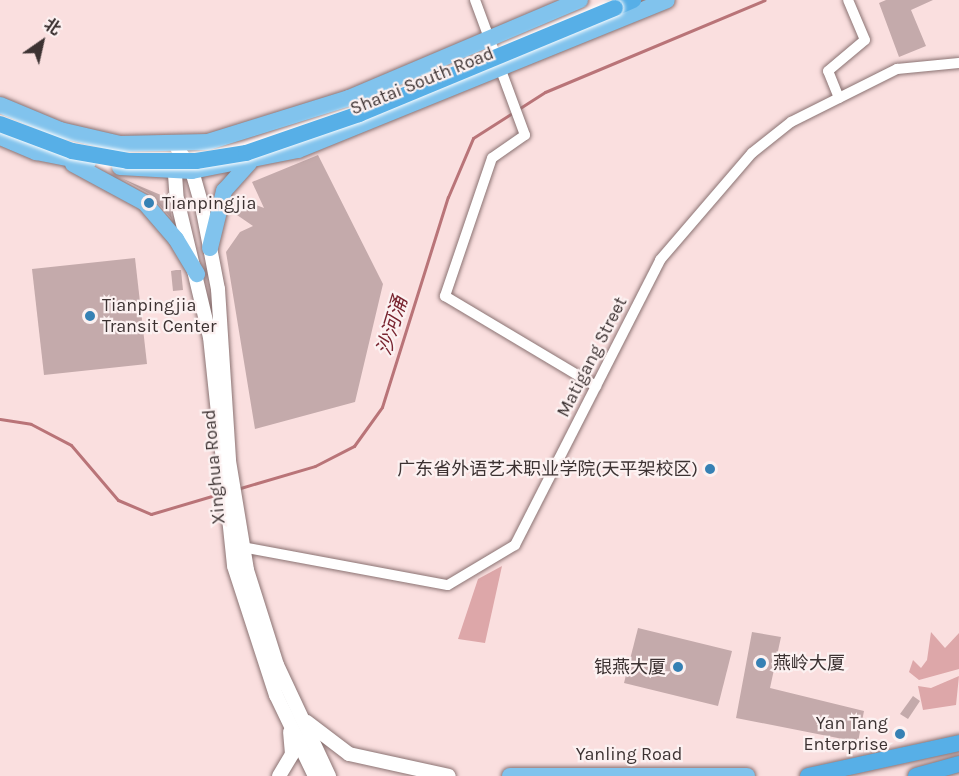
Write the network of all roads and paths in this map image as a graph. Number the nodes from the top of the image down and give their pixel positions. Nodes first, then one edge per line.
1 (476, 0) edge
2 (580, 0) edge
3 (633, 0) edge
4 (667, 0) edge
5 (848, 0) edge
6 (485, 37) junction
7 (959, 63) edge
8 (501, 70) junction
9 (839, 98) junction
10 (0, 105) edge
11 (0, 124) edge
12 (0, 137) edge
13 (176, 146) junction
14 (50, 155) junction
15 (250, 162) junction
16 (182, 171) junction
17 (210, 248) junction
18 (197, 274) junction
19 (596, 386) junction
20 (224, 462) junction
21 (230, 508) junction
22 (242, 547) junction
23 (284, 713) junction
24 (299, 715) junction
25 (959, 743) edge
26 (959, 764) edge
27 (279, 776) edge
28 (315, 776) edge
29 (329, 776) edge
30 (449, 776) edge
31 (510, 776) edge
32 (747, 776) edge
33 (808, 776) edge
34 (916, 776) edge

1 - 6 street
2 - 6 main road, Shatai South Road
3 - 11 highway, bridge
4 - 8 main road, Shatai South Road
5 - 9 street
6 - 8 street
6 - 13 main road, Shatai South Road
7 - 9 street, Matigang Street
8 - 15 main road, Shatai South Road
8 - 19 street
9 - 19 street, Matigang Street
10 - 13 main road
12 - 14 main road
13 - 16 main road, Xinghua Road
13 - 16 main road, Xinghua Road
14 - 16 main road
14 - 18 main road
15 - 16 main road, Shatai South Road
15 - 17 main road
16 - 17 main road, Xinghua Road
16 - 18 main road, Xinghua Road
17 - 20 main road, Xinghua Road
18 - 20 main road, Xinghua Road
19 - 22 street, Matigang Street
20 - 21 main road, Xinghua Road
21 - 22 main road, Xinghua Road
21 - 23 main road, Xinghua Road
22 - 24 main road, Xinghua Road
23 - 27 main road
23 - 28 main road, Xinghua Road
24 - 29 main road, Xinghua Road
24 - 30 main road
25 - 33 highway
26 - 34 highway
31 - 32 main road, Yanling Road

